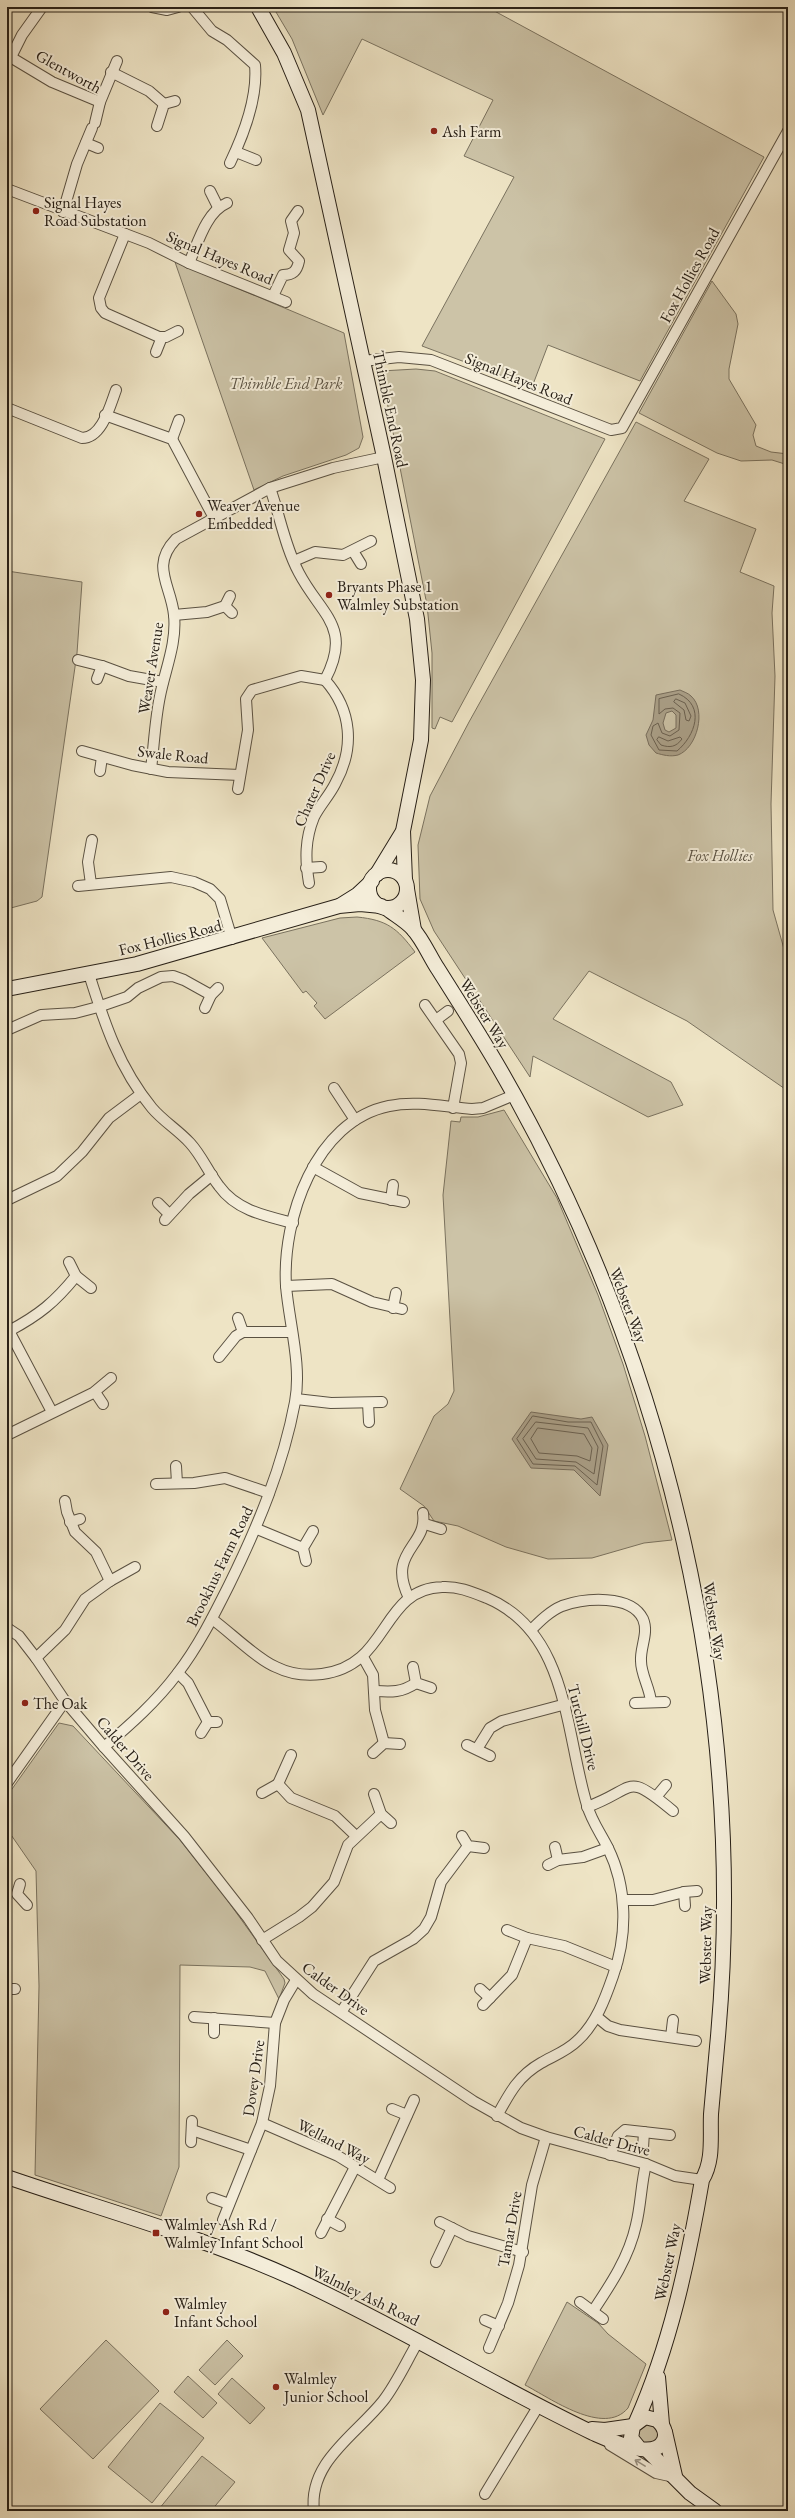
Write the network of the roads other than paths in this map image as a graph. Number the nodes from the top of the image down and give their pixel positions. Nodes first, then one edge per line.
1 (42, 7) edge
2 (152, 7) edge
3 (178, 7) edge
4 (192, 7) edge
5 (258, 7) edge
6 (9, 56) edge
7 (117, 61) dead end
8 (111, 72) junction
9 (175, 101) dead end
10 (100, 102) junction
11 (164, 104) junction
12 (157, 126) dead end
13 (788, 131) edge
14 (86, 143) junction
15 (98, 148) dead end
16 (236, 152) junction
17 (256, 160) dead end
18 (230, 163) dead end
19 (7, 189) edge
20 (210, 191) dead end
21 (63, 212) junction
22 (298, 212) dead end
23 (125, 234) junction
24 (189, 263) junction
25 (273, 296) junction
26 (286, 302) dead end
27 (178, 331) dead end
28 (162, 337) junction
29 (156, 352) dead end
30 (363, 361) junction
31 (116, 390) dead end
32 (7, 408) edge
33 (105, 415) junction
34 (179, 420) dead end
35 (615, 431) joint
36 (172, 438) junction
37 (384, 456) junction
38 (270, 488) junction
39 (214, 518) junction
40 (371, 541) dead end
41 (354, 551) junction
42 (294, 561) junction
43 (361, 564) dead end
44 (230, 596) dead end
45 (174, 615) junction
46 (78, 660) dead end
47 (102, 666) junction
48 (97, 679) dead end
49 (325, 680) junction
50 (163, 682) junction
51 (82, 751) dead end
52 (102, 757) junction
53 (151, 769) junction
54 (100, 771) dead end
55 (240, 775) junction
56 (238, 789) dead end
57 (403, 831) junction
58 (92, 840) dead end
59 (321, 867) dead end
60 (306, 868) junction
61 (375, 878) junction
62 (309, 882) dead end
63 (91, 884) junction
64 (406, 884) junction
65 (78, 886) dead end
66 (338, 906) junction
67 (384, 907) junction
68 (414, 930) junction
69 (232, 939) junction
70 (88, 974) junction
71 (7, 989) edge
72 (425, 1005) dead end
73 (98, 1007) junction
74 (205, 1008) dead end
75 (448, 1011) dead end
76 (436, 1020) junction
77 (7, 1030) edge
78 (334, 1088) dead end
79 (141, 1094) junction
80 (514, 1095) junction
81 (453, 1108) junction
82 (355, 1120) junction
83 (313, 1167) junction
84 (212, 1175) junction
85 (393, 1185) dead end
86 (7, 1200) edge
87 (392, 1200) junction
88 (404, 1202) dead end
89 (158, 1203) dead end
90 (293, 1223) junction
91 (69, 1262) dead end
92 (76, 1276) junction
93 (286, 1286) junction
94 (91, 1288) dead end
95 (396, 1293) dead end
96 (238, 1318) dead end
97 (8, 1329) edge
98 (243, 1332) junction
99 (292, 1332) junction
100 (219, 1357) dead end
101 (111, 1378) dead end
102 (96, 1392) junction
103 (296, 1399) junction
104 (382, 1402) dead end
105 (368, 1403) junction
106 (103, 1404) dead end
107 (52, 1412) junction
108 (368, 1422) dead end
109 (7, 1435) edge
110 (176, 1466) dead end
111 (177, 1483) junction
112 (156, 1484) dead end
113 (269, 1493) junction
114 (65, 1501) dead end
115 (424, 1513) dead end
116 (80, 1519) dead end
117 (70, 1522) junction
118 (425, 1524) junction
119 (257, 1529) junction
120 (441, 1529) dead end
121 (313, 1531) dead end
122 (303, 1548) junction
123 (306, 1561) dead end
124 (135, 1567) dead end
125 (110, 1581) junction
126 (409, 1598) junction
127 (212, 1619) junction
128 (7, 1628) edge
129 (531, 1630) junction
130 (363, 1657) junction
131 (36, 1658) junction
132 (413, 1667) dead end
133 (178, 1674) junction
134 (416, 1683) junction
135 (431, 1688) dead end
136 (374, 1691) junction
137 (66, 1701) junction
138 (651, 1702) junction
139 (665, 1702) dead end
140 (635, 1703) dead end
141 (566, 1704) junction
142 (201, 1733) dead end
143 (384, 1743) junction
144 (400, 1744) dead end
145 (467, 1745) dead end
146 (104, 1747) junction
147 (477, 1749) junction
148 (373, 1753) dead end
149 (291, 1755) dead end
150 (490, 1756) dead end
151 (7, 1783) edge
152 (278, 1784) junction
153 (666, 1785) dead end
154 (262, 1793) dead end
155 (374, 1794) dead end
156 (656, 1797) junction
157 (587, 1806) junction
158 (673, 1811) dead end
159 (381, 1814) junction
160 (391, 1823) dead end
161 (356, 1836) junction
162 (462, 1836) dead end
163 (468, 1846) junction
164 (555, 1847) dead end
165 (484, 1848) dead end
166 (608, 1848) junction
167 (20, 1884) dead end
168 (697, 1891) dead end
169 (684, 1892) junction
170 (12, 1895) edge
171 (624, 1900) junction
172 (26, 1906) dead end
173 (686, 1906) dead end
174 (507, 1930) dead end
175 (527, 1938) junction
176 (262, 1940) junction
177 (616, 1967) junction
178 (296, 1980) junction
179 (480, 1989) dead end
180 (342, 2011) junction
181 (194, 2016) dead end
182 (597, 2017) junction
183 (214, 2018) junction
184 (673, 2020) dead end
185 (276, 2023) junction
186 (214, 2033) dead end
187 (671, 2037) junction
188 (696, 2041) dead end
189 (414, 2100) dead end
190 (392, 2109) dead end
191 (407, 2115) junction
192 (497, 2116) junction
193 (262, 2123) junction
194 (644, 2132) junction
195 (670, 2135) dead end
196 (546, 2137) junction
197 (191, 2142) dead end
198 (643, 2148) dead end
199 (251, 2150) junction
200 (610, 2155) junction
201 (646, 2164) junction
202 (355, 2167) junction
203 (7, 2177) edge
204 (378, 2180) junction
205 (702, 2180) junction
206 (390, 2188) dead end
207 (212, 2198) dead end
208 (229, 2204) junction
209 (327, 2219) junction
210 (223, 2220) dead end
211 (440, 2222) dead end
212 (340, 2226) dead end
213 (452, 2228) junction
214 (321, 2233) dead end
215 (523, 2252) junction
216 (436, 2262) dead end
217 (580, 2302) dead end
218 (592, 2310) junction
219 (603, 2319) dead end
220 (485, 2320) dead end
221 (499, 2326) junction
222 (419, 2340) junction
223 (489, 2348) dead end
224 (658, 2370) junction
225 (539, 2405) junction
226 (635, 2424) junction
227 (663, 2428) junction
228 (585, 2429) junction
229 (606, 2439) junction
230 (644, 2450) junction
231 (676, 2477) junction
232 (485, 2494) dead end
233 (314, 2511) edge
234 (715, 2511) edge

1 - 6 street
2 - 3 street
4 - 16 street
5 - 30 street, Thimble End Road
6 - 10 street, Glentworth
7 - 8 street
8 - 10 street
8 - 11 street
9 - 11 street
10 - 14 street, Glentworth
11 - 12 street
13 - 35 street, Fox Hollies Road
14 - 15 street
14 - 21 street, Glentworth
16 - 17 street
16 - 18 street
19 - 21 street, Signal Hayes Road
20 - 24 street
21 - 23 street, Signal Hayes Road
22 - 25 street
23 - 24 street, Signal Hayes Road
23 - 28 street
24 - 25 street, Signal Hayes Road
25 - 26 street, Signal Hayes Road
27 - 28 street
28 - 29 street
30 - 35 street, Signal Hayes Road
30 - 37 street, Thimble End Road
31 - 33 street
32 - 33 street
33 - 36 street
34 - 36 street
36 - 39 street
37 - 38 street, Weaver Avenue
37 - 57 street, Thimble End Road
38 - 39 street, Weaver Avenue
38 - 42 street
39 - 45 street, Weaver Avenue
40 - 41 street
41 - 42 street
41 - 43 street
42 - 49 street
44 - 45 street
45 - 50 street, Weaver Avenue
46 - 47 street
47 - 48 street
47 - 50 street
49 - 55 street
49 - 60 street, Chater Drive
50 - 53 street, Weaver Avenue
51 - 52 street, Swale Road
52 - 53 street, Swale Road
52 - 54 street
53 - 55 street, Swale Road
55 - 56 street
57 - 61 street, Thimble End Road
57 - 64 street, Thimble End Road
58 - 63 street
59 - 60 street
60 - 62 street, Chater Drive
61 - 64 street
61 - 66 street, Fox Hollies Road
61 - 67 street
63 - 65 street
63 - 69 street
64 - 67 street
64 - 68 street, Webster Way
66 - 67 street, Fox Hollies Road
66 - 69 street, Fox Hollies Road
67 - 68 street, Webster Way
68 - 80 street, Webster Way
69 - 70 street, Fox Hollies Road
70 - 71 street, Fox Hollies Road
70 - 73 street
72 - 76 street
73 - 74 street
73 - 77 street
73 - 79 street
75 - 76 street
76 - 81 street
78 - 82 street
79 - 84 street
79 - 86 street
80 - 81 street, Brookhus Farm Road
80 - 205 street, Webster Way
81 - 82 street, Brookhus Farm Road
82 - 83 street, Brookhus Farm Road
83 - 87 street
83 - 90 street, Brookhus Farm Road
84 - 89 street
84 - 90 street
85 - 87 street
87 - 88 street
90 - 93 street, Brookhus Farm Road
91 - 92 street
92 - 94 street
92 - 97 street
93 - 95 street
93 - 99 street, Brookhus Farm Road
96 - 98 street
97 - 107 street
98 - 99 street
98 - 100 street
99 - 103 street, Brookhus Farm Road
101 - 102 street
102 - 106 street
102 - 107 street
103 - 105 street
103 - 113 street, Brookhus Farm Road
104 - 105 street
105 - 108 street
107 - 109 street
110 - 111 street
111 - 112 street
111 - 113 street
113 - 119 street, Brookhus Farm Road
114 - 117 street
115 - 118 street
116 - 117 street
117 - 125 street
118 - 120 street
118 - 126 street
119 - 122 street
119 - 127 street, Brookhus Farm Road
121 - 122 street
122 - 123 street
124 - 125 street
125 - 131 street
126 - 129 street, Turchill Drive
126 - 130 street, Turchill Drive
127 - 130 street, Turchill Drive
127 - 133 street, Brookhus Farm Road
128 - 131 street, Calder Drive
129 - 138 street
129 - 141 street, Turchill Drive
130 - 136 street
131 - 137 street, Calder Drive
132 - 134 street
133 - 142 street
133 - 146 street, Brookhus Farm Road
134 - 135 street
134 - 136 street
136 - 143 street
137 - 146 street, Calder Drive
137 - 151 street
138 - 139 street
138 - 140 street
141 - 147 street
141 - 157 street, Turchill Drive
143 - 144 street
143 - 148 street
145 - 147 street
146 - 176 street, Calder Drive
147 - 150 street
149 - 152 street
152 - 154 street
152 - 161 street
153 - 156 street
155 - 159 street
156 - 157 street
156 - 158 street
157 - 166 street, Turchill Drive
159 - 160 street
159 - 161 street
161 - 176 street
162 - 163 street
163 - 165 street
163 - 180 street
164 - 166 street
166 - 171 street, Turchill Drive
167 - 170 street
168 - 169 street
169 - 171 street
169 - 173 street
170 - 172 street
171 - 177 street, Turchill Drive
174 - 175 street
175 - 177 street
175 - 179 street
176 - 178 street, Calder Drive
177 - 182 street, Turchill Drive
178 - 180 street, Calder Drive
178 - 185 street, Dovey Drive
180 - 192 street, Calder Drive
181 - 183 street
182 - 187 street
182 - 192 street, Turchill Drive
183 - 185 street
183 - 186 street
184 - 187 street
185 - 193 street, Dovey Drive
187 - 188 street
189 - 191 street
190 - 191 street
191 - 204 street
192 - 196 street, Calder Drive
193 - 199 street, Dovey Drive
193 - 202 street, Welland Way
194 - 195 street
194 - 198 street
194 - 200 street
196 - 200 street, Calder Drive
196 - 215 street, Tamar Drive
197 - 199 street
199 - 208 street, Dovey Drive
200 - 201 street, Calder Drive
201 - 205 street, Calder Drive
201 - 218 street
202 - 204 street, Welland Way
202 - 209 street
203 - 222 street, Walmley Ash Road
204 - 206 street, Welland Way
205 - 224 street, Webster Way
207 - 208 street
208 - 210 street, Dovey Drive
209 - 212 street
209 - 214 street
211 - 213 street
213 - 215 street
213 - 216 street
215 - 221 street, Tamar Drive
217 - 218 street
218 - 219 street
220 - 221 street
221 - 223 street, Tamar Drive
222 - 225 street, Walmley Ash Road
222 - 233 street
224 - 226 street, Webster Way
224 - 227 street, Webster Way
225 - 228 street, Walmley Ash Road
225 - 232 street
226 - 227 street
226 - 228 street, Walmley Ash Road
226 - 230 street
227 - 230 street
227 - 231 street, Walmley Ash Road
228 - 229 street, Walmley Ash Road
229 - 230 street, Walmley Ash Road
231 -> 229 street, Walmley Ash Road
230 - 231 street, Walmley Ash Road
231 - 234 street, Walmley Ash Road

